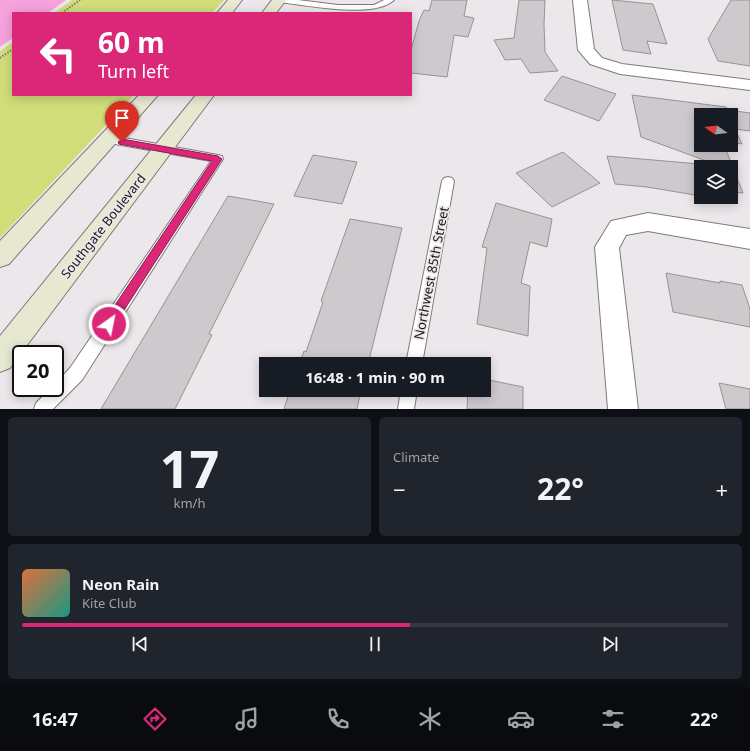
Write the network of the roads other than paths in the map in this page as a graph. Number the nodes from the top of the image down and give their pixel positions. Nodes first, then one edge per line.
1 (235, 0) edge
2 (279, 0) edge
3 (390, 0) edge
4 (580, 0) edge
5 (375, 10) edge
6 (225, 12) edge
7 (270, 12) edge
8 (750, 85) edge
9 (148, 96) edge
10 (204, 96) edge
11 (108, 139) junction
12 (163, 150) junction
13 (448, 181) dead end
14 (750, 239) edge
15 (0, 257) edge
16 (415, 357) edge
17 (0, 358) edge
18 (408, 397) edge
19 (42, 409) edge
20 (406, 409) edge
21 (623, 409) edge

1 - 6 main road
2 - 5 lane
2 - 7 main road
3 - 5 lane
4 - 8 street
9 - 11 main road
10 - 12 main road, Southgate Boulevard
11 - 12 lane
11 - 15 main road
12 - 17 main road, Southgate Boulevard
12 - 19 lane
13 - 16 lane, Northwest 85th Street
14 - 21 street
18 - 20 lane

